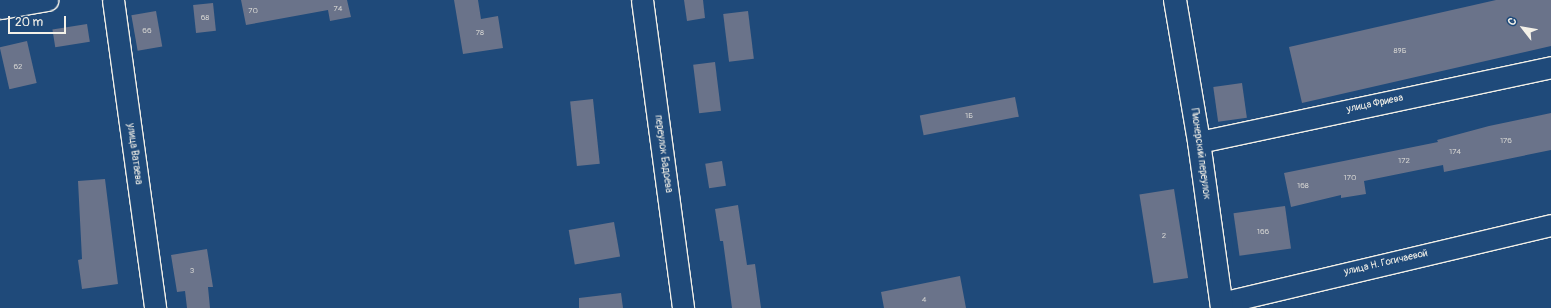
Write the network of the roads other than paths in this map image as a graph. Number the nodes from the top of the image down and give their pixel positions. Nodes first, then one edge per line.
1 (47, 0) edge
2 (114, 0) edge
3 (642, 0) edge
4 (1175, 0) edge
5 (0, 8) edge
6 (1551, 67) edge
7 (1199, 142) junction
8 (1551, 225) edge
9 (1222, 305) edge
10 (155, 308) edge
11 (684, 308) edge

1 - 5 street
2 - 10 street, улица Ватаева
3 - 11 street, переулок Бадоева
4 - 7 street, Пионерский переулок
6 - 7 street, улица Фриева
7 - 9 street, Пионерский переулок
8 - 9 street, улица Н. Гогичаевой

